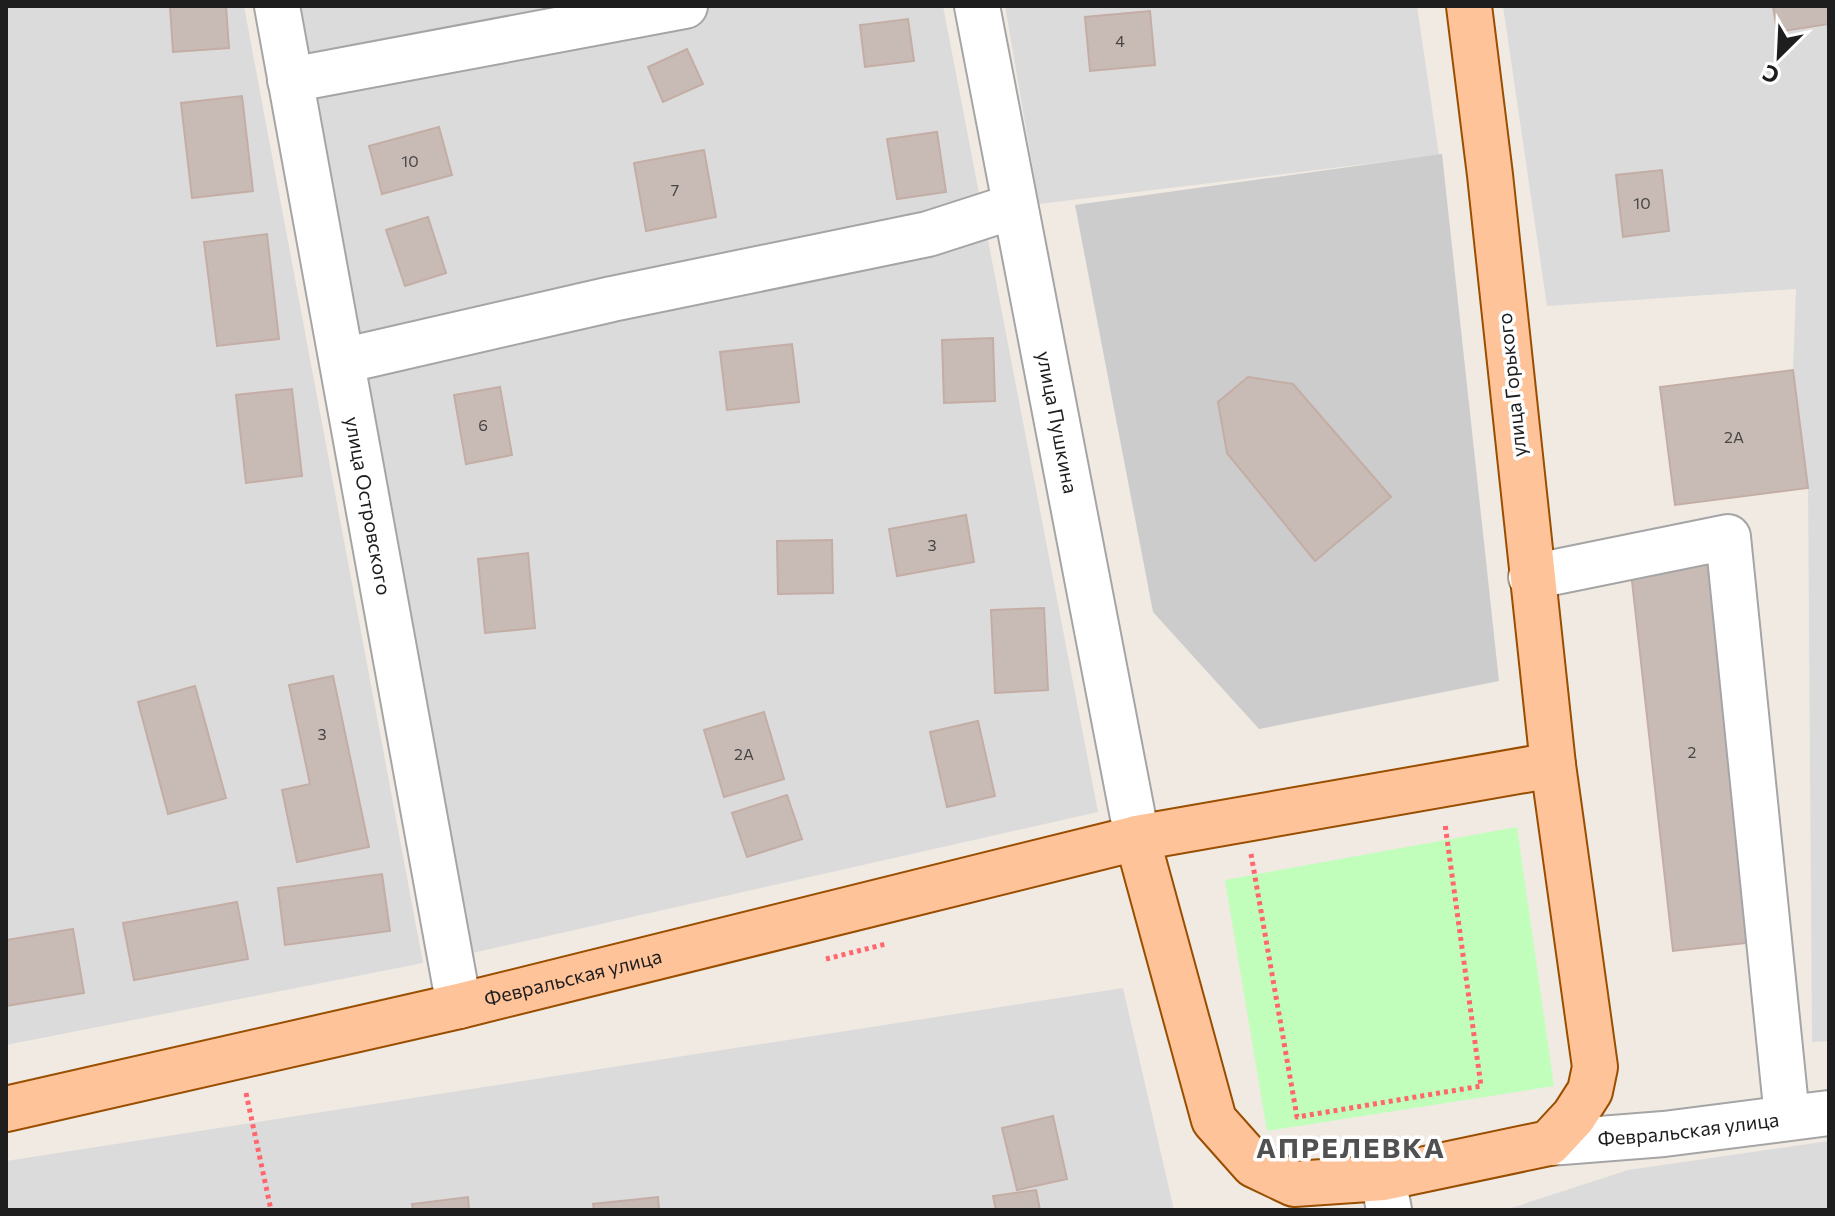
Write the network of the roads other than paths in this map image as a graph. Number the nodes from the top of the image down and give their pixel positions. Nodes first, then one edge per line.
1 (277, 6) edge
2 (685, 6) edge
3 (977, 6) edge
4 (1469, 6) edge
5 (290, 80) junction
6 (1015, 206) junction
7 (342, 361) junction
8 (1531, 577) junction
9 (1553, 765) junction
10 (1137, 838) junction
11 (459, 1006) junction
12 (6, 1109) edge
13 (1808, 1115) edge
14 (1549, 1143) junction
15 (1386, 1194) edge

1 - 5 street, улица Островского
2 - 5 street
3 - 6 street, улица Пушкина
4 - 8 main road, улица Горького
5 - 7 street, улица Островского
6 - 7 street
6 - 10 street, улица Пушкина
7 - 11 street, улица Островского
8 - 9 main road, улица Горького
8 - 13 street
9 - 10 main road, Февральская улица
9 - 14 main road, улица Горького
10 - 11 main road, Февральская улица
10 - 15 main road
11 - 12 main road, Февральская улица
13 - 14 street, Февральская улица
14 - 15 main road

